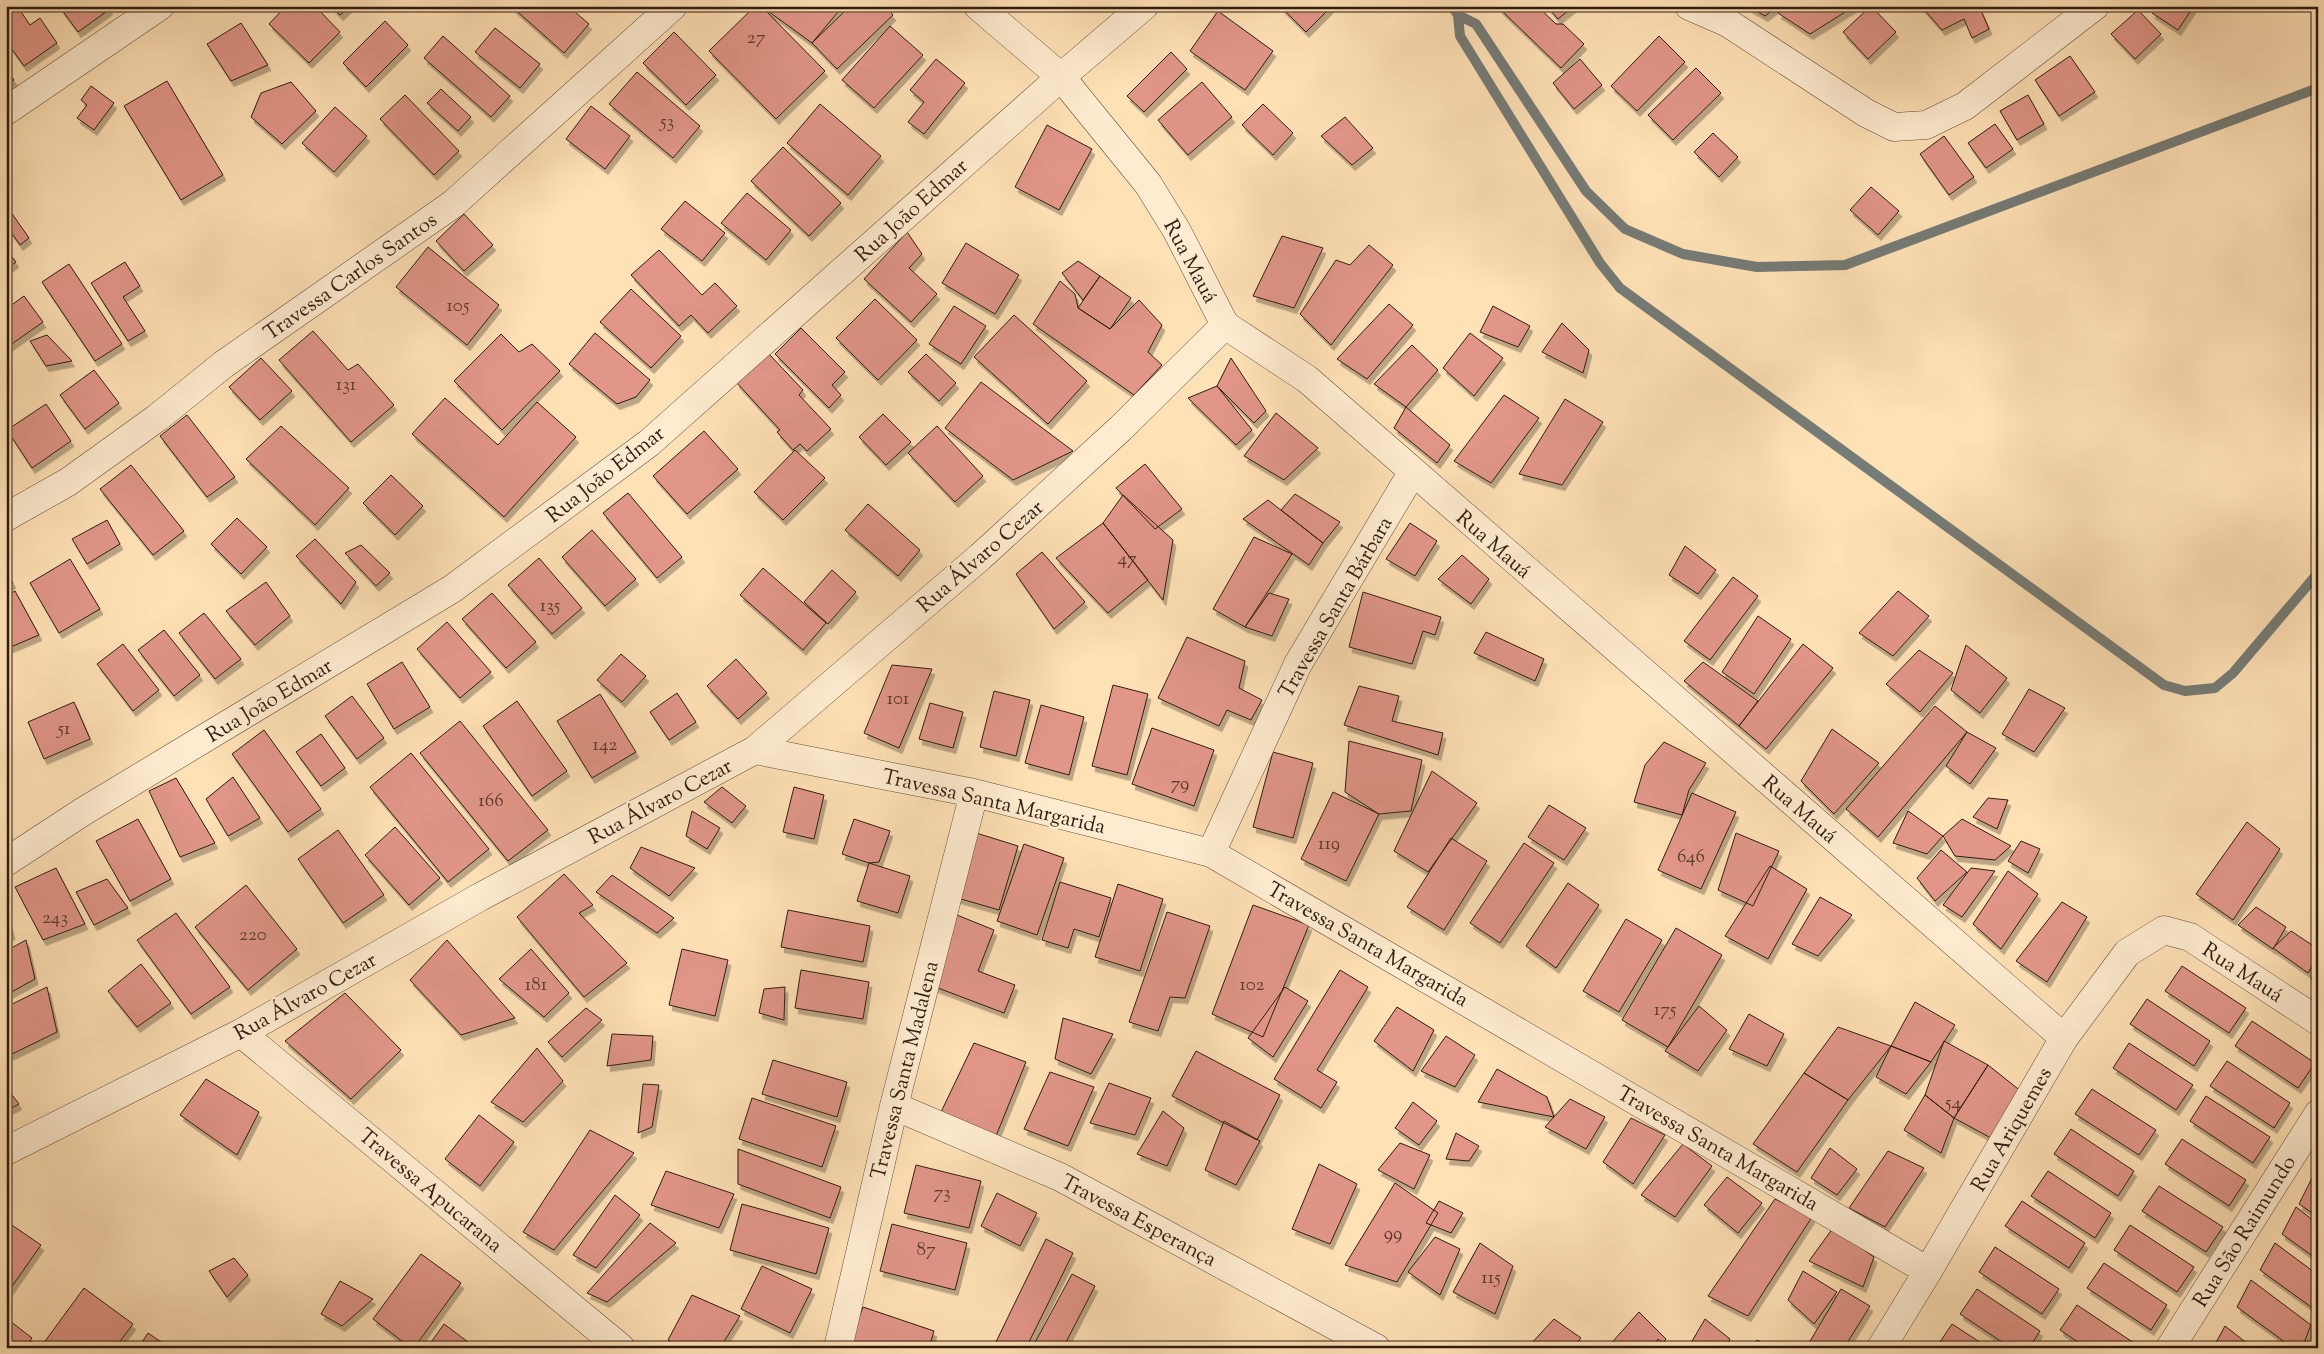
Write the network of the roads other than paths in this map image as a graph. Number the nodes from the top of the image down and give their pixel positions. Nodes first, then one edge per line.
1 (160, 6) edge
2 (673, 6) edge
3 (978, 6) edge
4 (1144, 6) edge
5 (1689, 6) edge
6 (2095, 6) edge
7 (1060, 77) junction
8 (6, 111) edge
9 (1225, 325) junction
10 (1412, 473) junction
11 (6, 517) edge
12 (755, 750) junction
13 (974, 793) junction
14 (1211, 853) junction
15 (6, 862) edge
16 (2164, 930) joint
17 (2318, 1021) edge
18 (241, 1033) junction
19 (2064, 1038) junction
20 (894, 1106) junction
21 (2318, 1114) edge
22 (6, 1151) edge
23 (1928, 1271) junction
24 (621, 1348) edge
25 (838, 1348) edge
26 (1376, 1348) edge
27 (1881, 1348) edge
28 (2170, 1348) edge

1 - 8 street
2 - 11 street, Travessa Carlos Santos
3 - 7 street, Rua Mauá
4 - 7 street, Rua João Edmar
5 - 6 street
7 - 9 street, Rua Mauá
7 - 15 street, Rua João Edmar
9 - 10 street, Rua Mauá
9 - 12 street, Rua Álvaro Cezar
10 - 14 street, Travessa Santa Bárbara
10 - 19 street, Rua Mauá
12 - 13 street, Travessa Santa Margarida
12 - 18 street, Rua Álvaro Cezar
13 - 14 street, Travessa Santa Margarida
13 - 20 street, Travessa Santa Madalena
14 - 23 street, Travessa Santa Margarida
16 - 17 street, Rua Mauá
16 - 19 street, Rua Ariquemes
18 - 22 street, Rua Álvaro Cezar
18 - 24 street, Travessa Apucarana
19 - 23 street, Rua Ariquemes
20 - 25 street, Travessa Santa Madalena
20 - 26 street, Travessa Esperança
21 - 28 street, Rua São Raimundo
23 - 27 street, Rua Ariquemes

